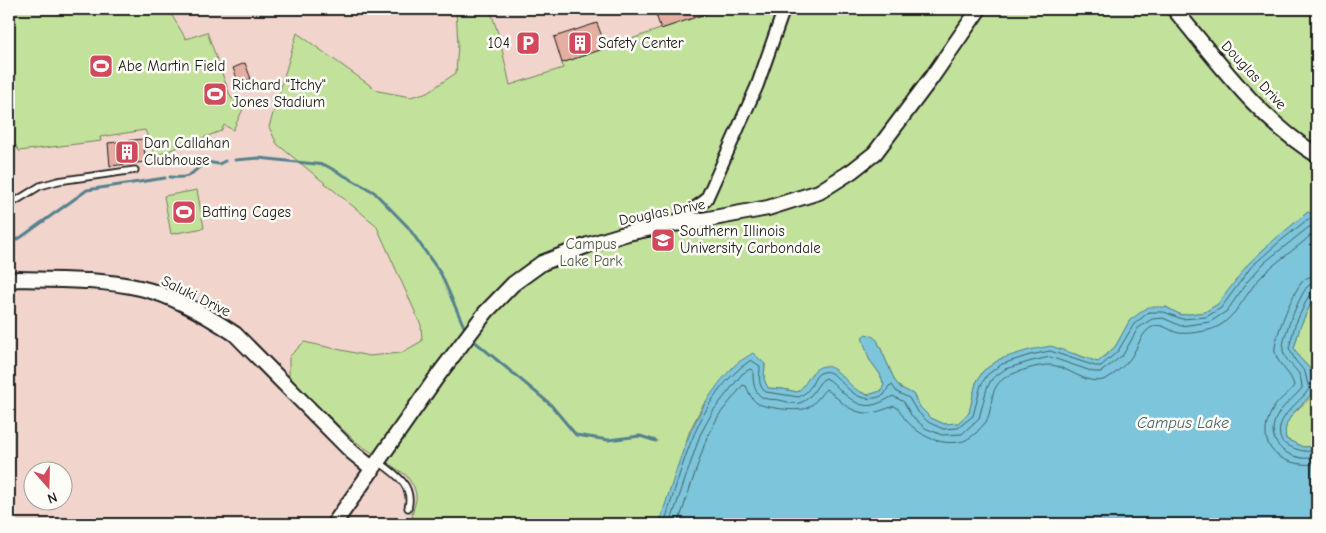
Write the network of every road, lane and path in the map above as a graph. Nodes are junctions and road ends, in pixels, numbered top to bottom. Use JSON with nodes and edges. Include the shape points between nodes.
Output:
{"nodes":[{"id":1,"x":784,"y":9,"type":"edge"},
{"id":2,"x":979,"y":9,"type":"edge"},
{"id":3,"x":1174,"y":9,"type":"edge"},
{"id":4,"x":1317,"y":155,"type":"edge"},
{"id":5,"x":135,"y":170,"type":"dead end"},
{"id":6,"x":9,"y":206,"type":"edge"},
{"id":7,"x":672,"y":224,"type":"junction"},
{"id":8,"x":9,"y":281,"type":"edge"},
{"id":9,"x":376,"y":465,"type":"junction"},
{"id":10,"x":408,"y":508,"type":"dead end"},
{"id":11,"x":334,"y":524,"type":"edge"}],
"edges":[{"from":1,"to":7,"type":"street","via":[[757,86],[706,200]]},
{"from":2,"to":7,"type":"street","name":"Douglas Drive","via":[[875,153],[852,171],[819,192],[768,208]]},
{"from":3,"to":4,"type":"street","name":"Douglas Drive","via":[[1256,105],[1298,143]]},
{"from":5,"to":6,"type":"lane","via":[[40,186]]},
{"from":7,"to":9,"type":"street","name":"Douglas Drive","via":[[565,253],[542,263],[512,284],[442,370]]},
{"from":8,"to":9,"type":"street","name":"Saluki Drive","via":[[85,281],[141,288],[176,301],[235,334],[345,445]]},
{"from":9,"to":10,"type":"lane","via":[[394,472],[407,488]]},
{"from":9,"to":11,"type":"street","name":"Douglas Drive"}]}
